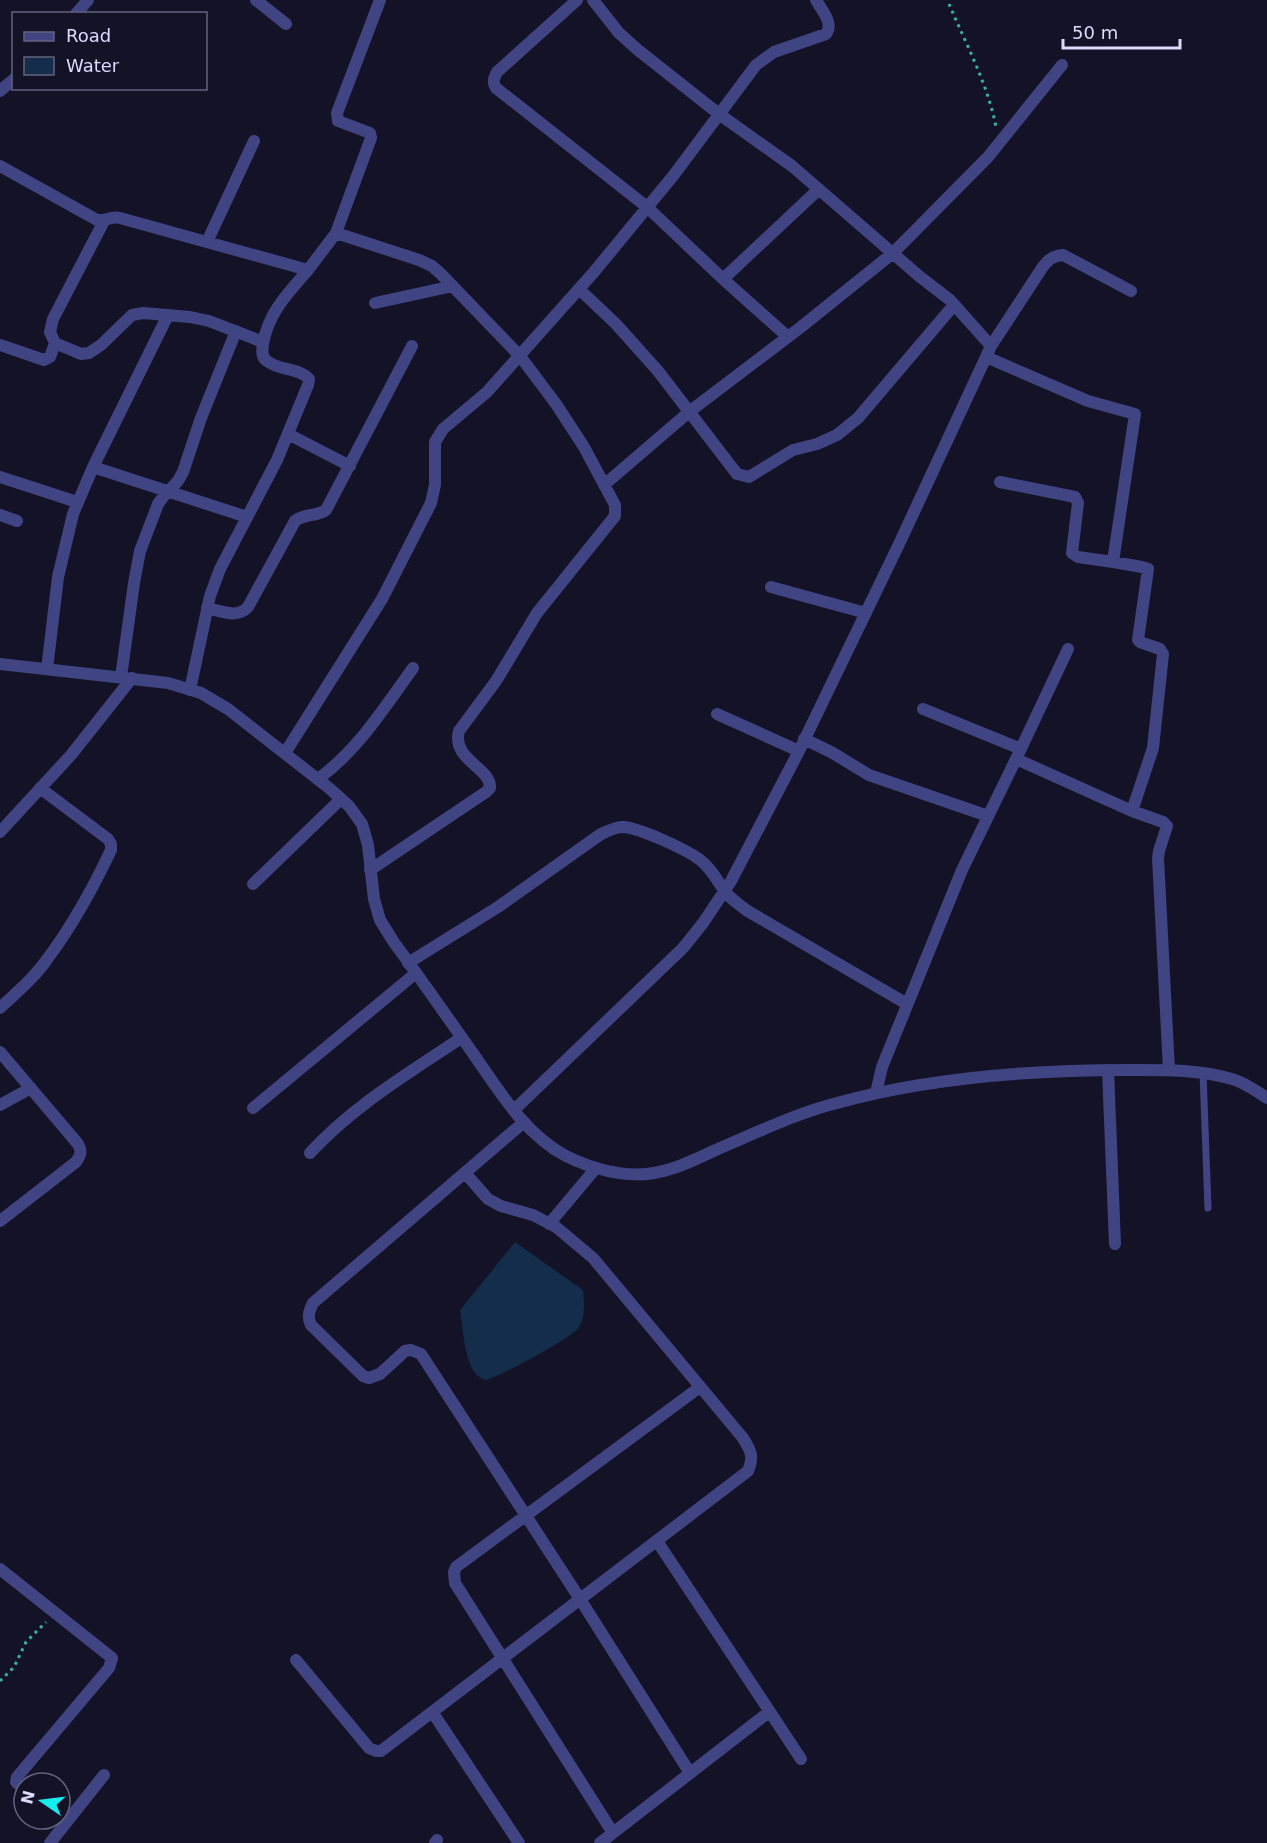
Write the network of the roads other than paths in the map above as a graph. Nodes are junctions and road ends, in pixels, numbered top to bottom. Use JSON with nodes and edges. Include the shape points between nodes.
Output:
{"nodes":[{"id":1,"x":88,"y":0,"type":"edge"},
{"id":2,"x":256,"y":0,"type":"edge"},
{"id":3,"x":380,"y":0,"type":"edge"},
{"id":4,"x":577,"y":0,"type":"edge"},
{"id":5,"x":593,"y":0,"type":"edge"},
{"id":6,"x":816,"y":0,"type":"edge"},
{"id":7,"x":78,"y":12,"type":"edge"},
{"id":8,"x":286,"y":24,"type":"dead end"},
{"id":9,"x":1062,"y":65,"type":"dead end"},
{"id":10,"x":12,"y":81,"type":"edge"},
{"id":11,"x":0,"y":91,"type":"edge"},
{"id":12,"x":719,"y":114,"type":"junction"},
{"id":13,"x":254,"y":141,"type":"dead end"},
{"id":14,"x":0,"y":166,"type":"edge"},
{"id":15,"x":819,"y":189,"type":"junction"},
{"id":16,"x":647,"y":207,"type":"junction"},
{"id":17,"x":104,"y":221,"type":"junction"},
{"id":18,"x":336,"y":233,"type":"junction"},
{"id":19,"x":207,"y":242,"type":"junction"},
{"id":20,"x":893,"y":254,"type":"junction"},
{"id":21,"x":308,"y":270,"type":"junction"},
{"id":22,"x":723,"y":279,"type":"junction"},
{"id":23,"x":453,"y":286,"type":"junction"},
{"id":24,"x":579,"y":289,"type":"junction"},
{"id":25,"x":1131,"y":291,"type":"dead end"},
{"id":26,"x":375,"y":303,"type":"dead end"},
{"id":27,"x":954,"y":305,"type":"junction"},
{"id":28,"x":168,"y":315,"type":"junction"},
{"id":29,"x":236,"y":331,"type":"junction"},
{"id":30,"x":788,"y":337,"type":"junction"},
{"id":31,"x":263,"y":342,"type":"junction"},
{"id":32,"x":55,"y":343,"type":"junction"},
{"id":33,"x":0,"y":345,"type":"edge"},
{"id":34,"x":412,"y":346,"type":"dead end"},
{"id":35,"x":989,"y":352,"type":"junction"},
{"id":36,"x":520,"y":356,"type":"junction"},
{"id":37,"x":689,"y":412,"type":"junction"},
{"id":38,"x":288,"y":434,"type":"junction"},
{"id":39,"x":350,"y":466,"type":"junction"},
{"id":40,"x":93,"y":467,"type":"junction"},
{"id":41,"x":0,"y":477,"type":"edge"},
{"id":42,"x":1000,"y":482,"type":"dead end"},
{"id":43,"x":604,"y":484,"type":"junction"},
{"id":44,"x":168,"y":491,"type":"junction"},
{"id":45,"x":78,"y":502,"type":"junction"},
{"id":46,"x":0,"y":515,"type":"edge"},
{"id":47,"x":247,"y":517,"type":"junction"},
{"id":48,"x":18,"y":521,"type":"dead end"},
{"id":49,"x":1113,"y":562,"type":"junction"},
{"id":50,"x":771,"y":587,"type":"dead end"},
{"id":51,"x":207,"y":608,"type":"junction"},
{"id":52,"x":866,"y":613,"type":"junction"},
{"id":53,"x":1068,"y":649,"type":"dead end"},
{"id":54,"x":0,"y":664,"type":"edge"},
{"id":55,"x":413,"y":668,"type":"dead end"},
{"id":56,"x":47,"y":669,"type":"junction"},
{"id":57,"x":127,"y":678,"type":"junction"},
{"id":58,"x":190,"y":690,"type":"junction"},
{"id":59,"x":923,"y":710,"type":"dead end"},
{"id":60,"x":717,"y":714,"type":"dead end"},
{"id":61,"x":804,"y":739,"type":"junction"},
{"id":62,"x":799,"y":751,"type":"junction"},
{"id":63,"x":285,"y":753,"type":"junction"},
{"id":64,"x":1018,"y":754,"type":"junction"},
{"id":65,"x":318,"y":779,"type":"junction"},
{"id":66,"x":40,"y":788,"type":"junction"},
{"id":67,"x":341,"y":799,"type":"junction"},
{"id":68,"x":1132,"y":811,"type":"junction"},
{"id":69,"x":988,"y":816,"type":"junction"},
{"id":70,"x":0,"y":832,"type":"edge"},
{"id":71,"x":370,"y":870,"type":"junction"},
{"id":72,"x":253,"y":884,"type":"dead end"},
{"id":73,"x":725,"y":891,"type":"junction"},
{"id":74,"x":412,"y":968,"type":"junction"},
{"id":75,"x":907,"y":1004,"type":"junction"},
{"id":76,"x":0,"y":1008,"type":"edge"},
{"id":77,"x":461,"y":1038,"type":"junction"},
{"id":78,"x":0,"y":1052,"type":"edge"},
{"id":79,"x":1108,"y":1070,"type":"junction"},
{"id":80,"x":1169,"y":1070,"type":"junction"},
{"id":81,"x":1203,"y":1073,"type":"junction"},
{"id":82,"x":31,"y":1088,"type":"junction"},
{"id":83,"x":876,"y":1093,"type":"junction"},
{"id":84,"x":1267,"y":1098,"type":"edge"},
{"id":85,"x":0,"y":1105,"type":"edge"},
{"id":86,"x":254,"y":1108,"type":"dead end"},
{"id":87,"x":514,"y":1110,"type":"junction"},
{"id":88,"x":524,"y":1122,"type":"junction"},
{"id":89,"x":310,"y":1153,"type":"dead end"},
{"id":90,"x":596,"y":1168,"type":"junction"},
{"id":91,"x":465,"y":1173,"type":"junction"},
{"id":92,"x":1208,"y":1208,"type":"dead end"},
{"id":93,"x":0,"y":1221,"type":"edge"},
{"id":94,"x":549,"y":1224,"type":"junction"},
{"id":95,"x":1115,"y":1244,"type":"dead end"},
{"id":96,"x":700,"y":1387,"type":"junction"},
{"id":97,"x":526,"y":1516,"type":"junction"},
{"id":98,"x":657,"y":1541,"type":"junction"},
{"id":99,"x":0,"y":1569,"type":"edge"},
{"id":100,"x":580,"y":1599,"type":"junction"},
{"id":101,"x":502,"y":1659,"type":"junction"},
{"id":102,"x":296,"y":1660,"type":"dead end"},
{"id":103,"x":769,"y":1712,"type":"junction"},
{"id":104,"x":433,"y":1713,"type":"junction"},
{"id":105,"x":801,"y":1759,"type":"dead end"},
{"id":106,"x":22,"y":1771,"type":"edge"},
{"id":107,"x":690,"y":1773,"type":"junction"},
{"id":108,"x":104,"y":1775,"type":"dead end"},
{"id":109,"x":72,"y":1810,"type":"edge"},
{"id":110,"x":613,"y":1833,"type":"junction"},
{"id":111,"x":519,"y":1843,"type":"edge"},
{"id":112,"x":600,"y":1843,"type":"edge"}],
"edges":[{"from":1,"to":7,"type":"street"},
{"from":2,"to":8,"type":"street"},
{"from":3,"to":18,"type":"street","via":[[337,113],[338,121],[365,130],[371,138]]},
{"from":4,"to":16,"type":"street","via":[[497,72],[493,83]]},
{"from":5,"to":12,"type":"street","via":[[619,33]]},
{"from":6,"to":12,"type":"street","via":[[829,31],[764,57]]},
{"from":9,"to":20,"type":"street","via":[[988,158]]},
{"from":10,"to":11,"type":"street"},
{"from":12,"to":15,"type":"street"},
{"from":12,"to":16,"type":"street"},
{"from":13,"to":19,"type":"street"},
{"from":14,"to":17,"type":"street","via":[[91,218]]},
{"from":15,"to":20,"type":"street"},
{"from":15,"to":22,"type":"street"},
{"from":16,"to":22,"type":"street"},
{"from":16,"to":24,"type":"street"},
{"from":17,"to":19,"type":"street","via":[[116,217]]},
{"from":17,"to":32,"type":"street","via":[[52,319],[50,332]]},
{"from":18,"to":21,"type":"street"},
{"from":18,"to":23,"type":"street","via":[[419,260],[432,266]]},
{"from":19,"to":21,"type":"street"},
{"from":20,"to":27,"type":"street"},
{"from":20,"to":30,"type":"street"},
{"from":21,"to":31,"type":"street","via":[[271,316]]},
{"from":22,"to":30,"type":"street"},
{"from":23,"to":26,"type":"street"},
{"from":23,"to":36,"type":"street"},
{"from":24,"to":36,"type":"street"},
{"from":24,"to":37,"type":"street","via":[[638,347]]},
{"from":25,"to":35,"type":"street","via":[[1063,255],[1055,256],[1042,268]]},
{"from":27,"to":35,"type":"street"},
{"from":27,"to":37,"type":"street","via":[[858,418],[837,435],[793,450],[749,477],[737,474]]},
{"from":28,"to":29,"type":"street","via":[[209,321]]},
{"from":28,"to":32,"type":"street","via":[[132,315],[89,353],[81,354]]},
{"from":28,"to":40,"type":"street"},
{"from":29,"to":31,"type":"street"},
{"from":29,"to":44,"type":"street","via":[[183,472]]},
{"from":30,"to":37,"type":"street"},
{"from":31,"to":38,"type":"street","via":[[262,355],[266,361],[309,379]]},
{"from":32,"to":33,"type":"street","via":[[50,357],[44,360]]},
{"from":34,"to":39,"type":"street"},
{"from":35,"to":49,"type":"street","via":[[1088,401],[1135,414]]},
{"from":35,"to":52,"type":"street"},
{"from":36,"to":43,"type":"street","via":[[579,438]]},
{"from":36,"to":63,"type":"street","via":[[438,436],[431,503],[382,599]]},
{"from":37,"to":43,"type":"street"},
{"from":38,"to":39,"type":"street"},
{"from":38,"to":47,"type":"street"},
{"from":39,"to":51,"type":"street","via":[[326,510],[295,520],[243,612],[233,614]]},
{"from":40,"to":44,"type":"street"},
{"from":40,"to":45,"type":"street"},
{"from":41,"to":45,"type":"street"},
{"from":42,"to":49,"type":"street","via":[[1075,497],[1078,503],[1072,553]]},
{"from":43,"to":71,"type":"street","via":[[616,511],[613,521],[537,613],[496,681],[459,731],[459,749],[489,781],[490,788]]},
{"from":44,"to":47,"type":"street"},
{"from":44,"to":57,"type":"street","via":[[158,504],[140,551]]},
{"from":45,"to":56,"type":"street","via":[[64,544]]},
{"from":46,"to":48,"type":"street"},
{"from":47,"to":51,"type":"street","via":[[220,569]]},
{"from":49,"to":68,"type":"street","via":[[1148,569],[1138,640],[1163,654],[1153,748]]},
{"from":50,"to":52,"type":"street"},
{"from":51,"to":58,"type":"street"},
{"from":52,"to":61,"type":"street"},
{"from":53,"to":64,"type":"street"},
{"from":54,"to":56,"type":"street"},
{"from":55,"to":65,"type":"street","via":[[355,747]]},
{"from":56,"to":57,"type":"street"},
{"from":57,"to":58,"type":"street"},
{"from":57,"to":66,"type":"street","via":[[71,755]]},
{"from":58,"to":63,"type":"street","via":[[228,709]]},
{"from":59,"to":64,"type":"street"},
{"from":60,"to":62,"type":"street"},
{"from":61,"to":62,"type":"street"},
{"from":61,"to":69,"type":"street","via":[[869,775]]},
{"from":62,"to":73,"type":"street"},
{"from":63,"to":65,"type":"street"},
{"from":64,"to":68,"type":"street"},
{"from":64,"to":69,"type":"street"},
{"from":65,"to":67,"type":"street"},
{"from":66,"to":70,"type":"street"},
{"from":66,"to":76,"type":"street","via":[[108,839],[111,850],[48,959]]},
{"from":67,"to":71,"type":"street","via":[[362,824]]},
{"from":67,"to":72,"type":"street"},
{"from":68,"to":80,"type":"street","via":[[1167,826],[1158,858]]},
{"from":69,"to":75,"type":"street"},
{"from":71,"to":74,"type":"street","via":[[380,920]]},
{"from":73,"to":74,"type":"street","via":[[699,859],[633,829],[615,828],[601,834]]},
{"from":73,"to":75,"type":"street","via":[[746,910]]},
{"from":73,"to":87,"type":"street","via":[[683,948]]},
{"from":74,"to":77,"type":"street"},
{"from":74,"to":86,"type":"street"},
{"from":75,"to":83,"type":"street"},
{"from":77,"to":87,"type":"street"},
{"from":77,"to":89,"type":"street","via":[[351,1114]]},
{"from":78,"to":82,"type":"street"},
{"from":79,"to":80,"type":"street"},
{"from":79,"to":83,"type":"street","via":[[985,1077]]},
{"from":79,"to":95,"type":"street"},
{"from":80,"to":81,"type":"street"},
{"from":81,"to":84,"type":"street","via":[[1234,1079]]},
{"from":81,"to":92,"type":"lane"},
{"from":82,"to":85,"type":"street"},
{"from":82,"to":93,"type":"street","via":[[78,1144],[80,1156]]},
{"from":83,"to":90,"type":"street","via":[[771,1126],[678,1167],[652,1173]]},
{"from":87,"to":88,"type":"street"},
{"from":88,"to":90,"type":"street","via":[[565,1155]]},
{"from":88,"to":91,"type":"street"},
{"from":90,"to":94,"type":"street"},
{"from":91,"to":94,"type":"street","via":[[494,1203]]},
{"from":91,"to":97,"type":"street","via":[[313,1303],[308,1320],[369,1378],[380,1374],[405,1351],[416,1350],[421,1354]]},
{"from":94,"to":96,"type":"street","via":[[593,1258]]},
{"from":96,"to":97,"type":"street"},
{"from":96,"to":98,"type":"street","via":[[743,1438],[753,1460],[748,1471]]},
{"from":97,"to":100,"type":"street"},
{"from":97,"to":101,"type":"street","via":[[454,1572],[455,1583]]},
{"from":98,"to":100,"type":"street"},
{"from":98,"to":103,"type":"street"},
{"from":99,"to":106,"type":"street","via":[[111,1658],[109,1668]]},
{"from":100,"to":101,"type":"street"},
{"from":100,"to":107,"type":"street"},
{"from":101,"to":104,"type":"street"},
{"from":101,"to":110,"type":"street"},
{"from":102,"to":104,"type":"street","via":[[369,1748],[376,1751],[386,1748]]},
{"from":103,"to":105,"type":"street"},
{"from":103,"to":107,"type":"street"},
{"from":104,"to":111,"type":"street"},
{"from":107,"to":110,"type":"street"},
{"from":108,"to":109,"type":"street"},
{"from":110,"to":112,"type":"street"}]}
